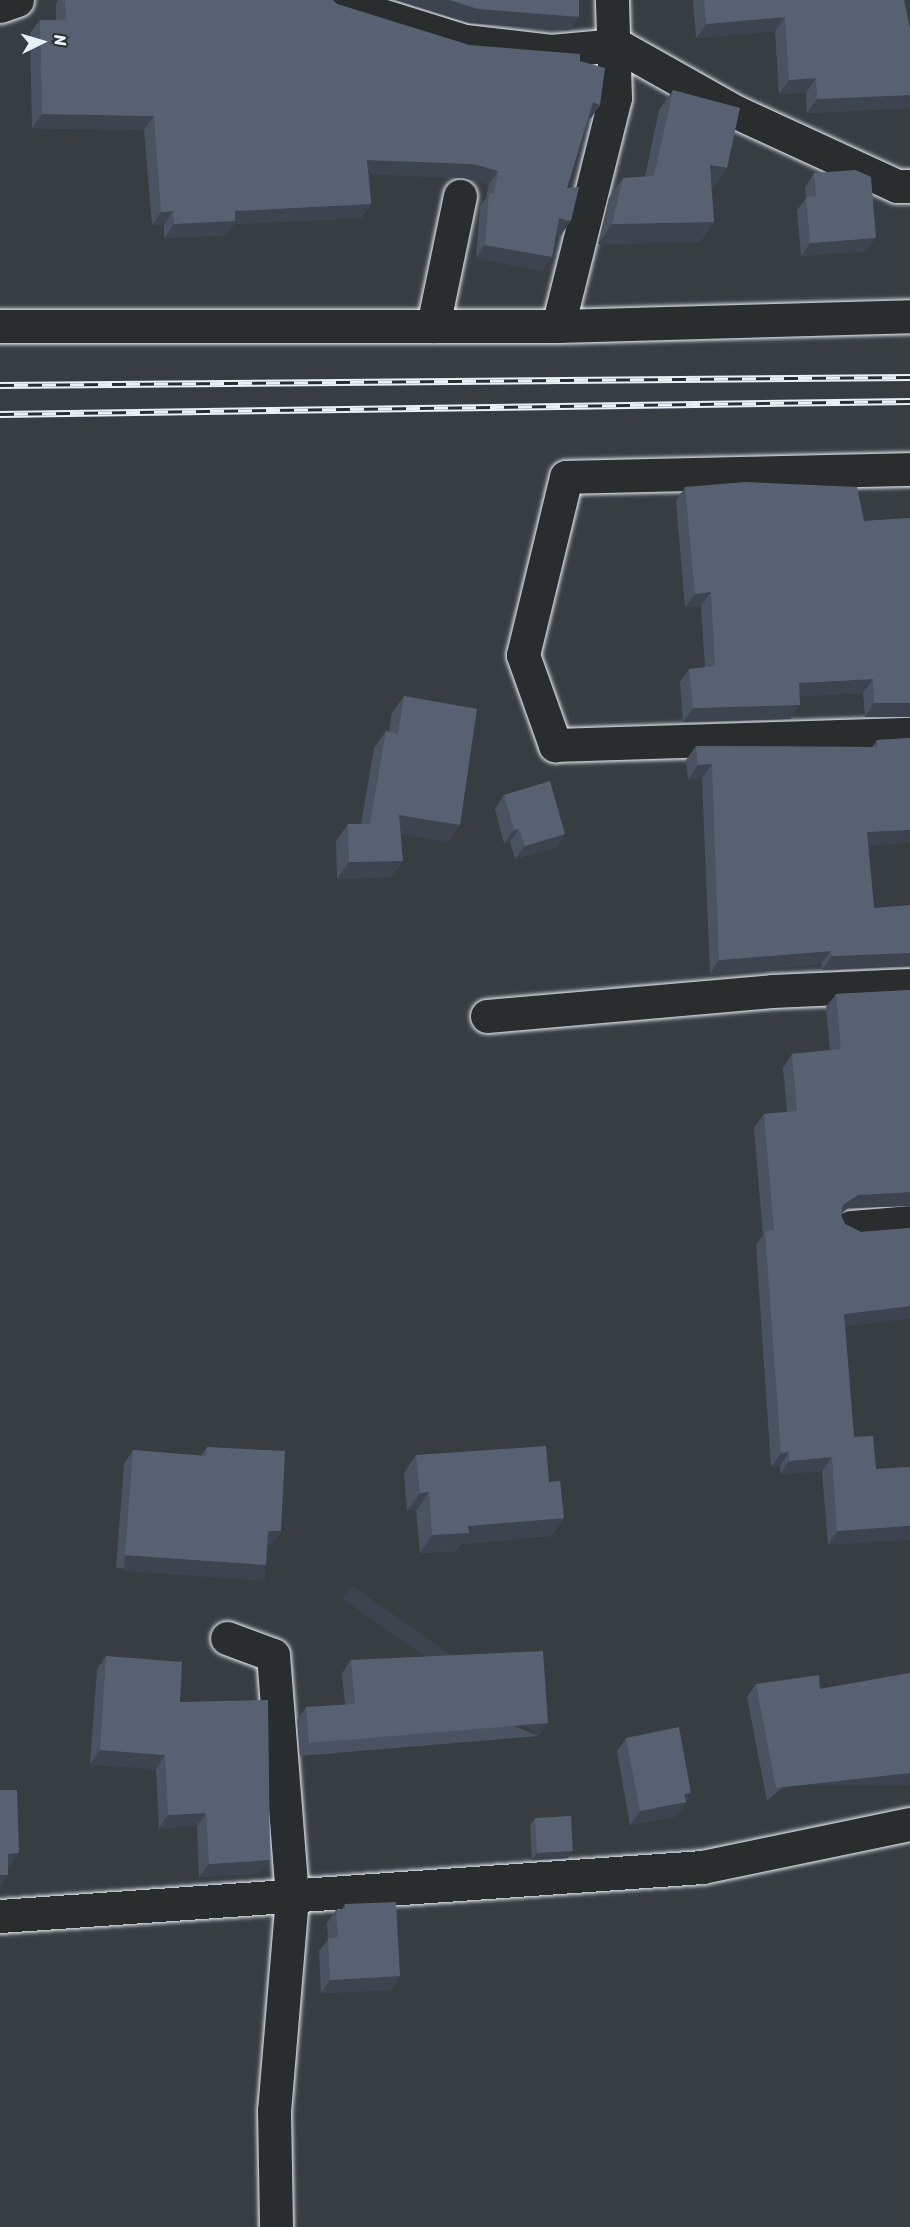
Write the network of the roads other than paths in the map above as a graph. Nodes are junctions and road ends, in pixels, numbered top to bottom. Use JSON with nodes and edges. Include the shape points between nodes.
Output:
{"nodes":[{"id":1,"x":17,"y":0,"type":"edge"},
{"id":2,"x":333,"y":0,"type":"edge"},
{"id":3,"x":612,"y":0,"type":"edge"},
{"id":4,"x":0,"y":6,"type":"edge"},
{"id":5,"x":617,"y":45,"type":"junction"},
{"id":6,"x":910,"y":186,"type":"edge"},
{"id":7,"x":460,"y":196,"type":"dead end"},
{"id":8,"x":910,"y":316,"type":"edge"},
{"id":9,"x":0,"y":326,"type":"edge"},
{"id":10,"x":433,"y":326,"type":"junction"},
{"id":11,"x":558,"y":326,"type":"junction"},
{"id":12,"x":910,"y":469,"type":"edge"},
{"id":13,"x":910,"y":734,"type":"edge"},
{"id":14,"x":910,"y":986,"type":"edge"},
{"id":15,"x":487,"y":1016,"type":"dead end"},
{"id":16,"x":910,"y":1222,"type":"edge"},
{"id":17,"x":850,"y":1227,"type":"edge"},
{"id":18,"x":227,"y":1638,"type":"dead end"},
{"id":19,"x":910,"y":1824,"type":"edge"},
{"id":20,"x":291,"y":1898,"type":"junction"},
{"id":21,"x":0,"y":1916,"type":"edge"},
{"id":22,"x":276,"y":2227,"type":"edge"}],
"edges":[{"from":1,"to":4,"type":"street"},
{"from":2,"to":5,"type":"street","via":[[465,41],[551,51]]},
{"from":3,"to":5,"type":"street"},
{"from":5,"to":6,"type":"street","via":[[736,112],[897,186]]},
{"from":5,"to":11,"type":"street","via":[[615,98]]},
{"from":7,"to":10,"type":"street"},
{"from":8,"to":11,"type":"street"},
{"from":9,"to":10,"type":"street"},
{"from":10,"to":11,"type":"street"},
{"from":12,"to":13,"type":"street","via":[[566,477],[523,655],[555,744]]},
{"from":14,"to":15,"type":"street","via":[[772,991]]},
{"from":16,"to":17,"type":"street"},
{"from":18,"to":20,"type":"street","via":[[273,1655]]},
{"from":19,"to":20,"type":"street","via":[[702,1867]]},
{"from":20,"to":21,"type":"street"},
{"from":20,"to":22,"type":"street","via":[[274,2110]]}]}
